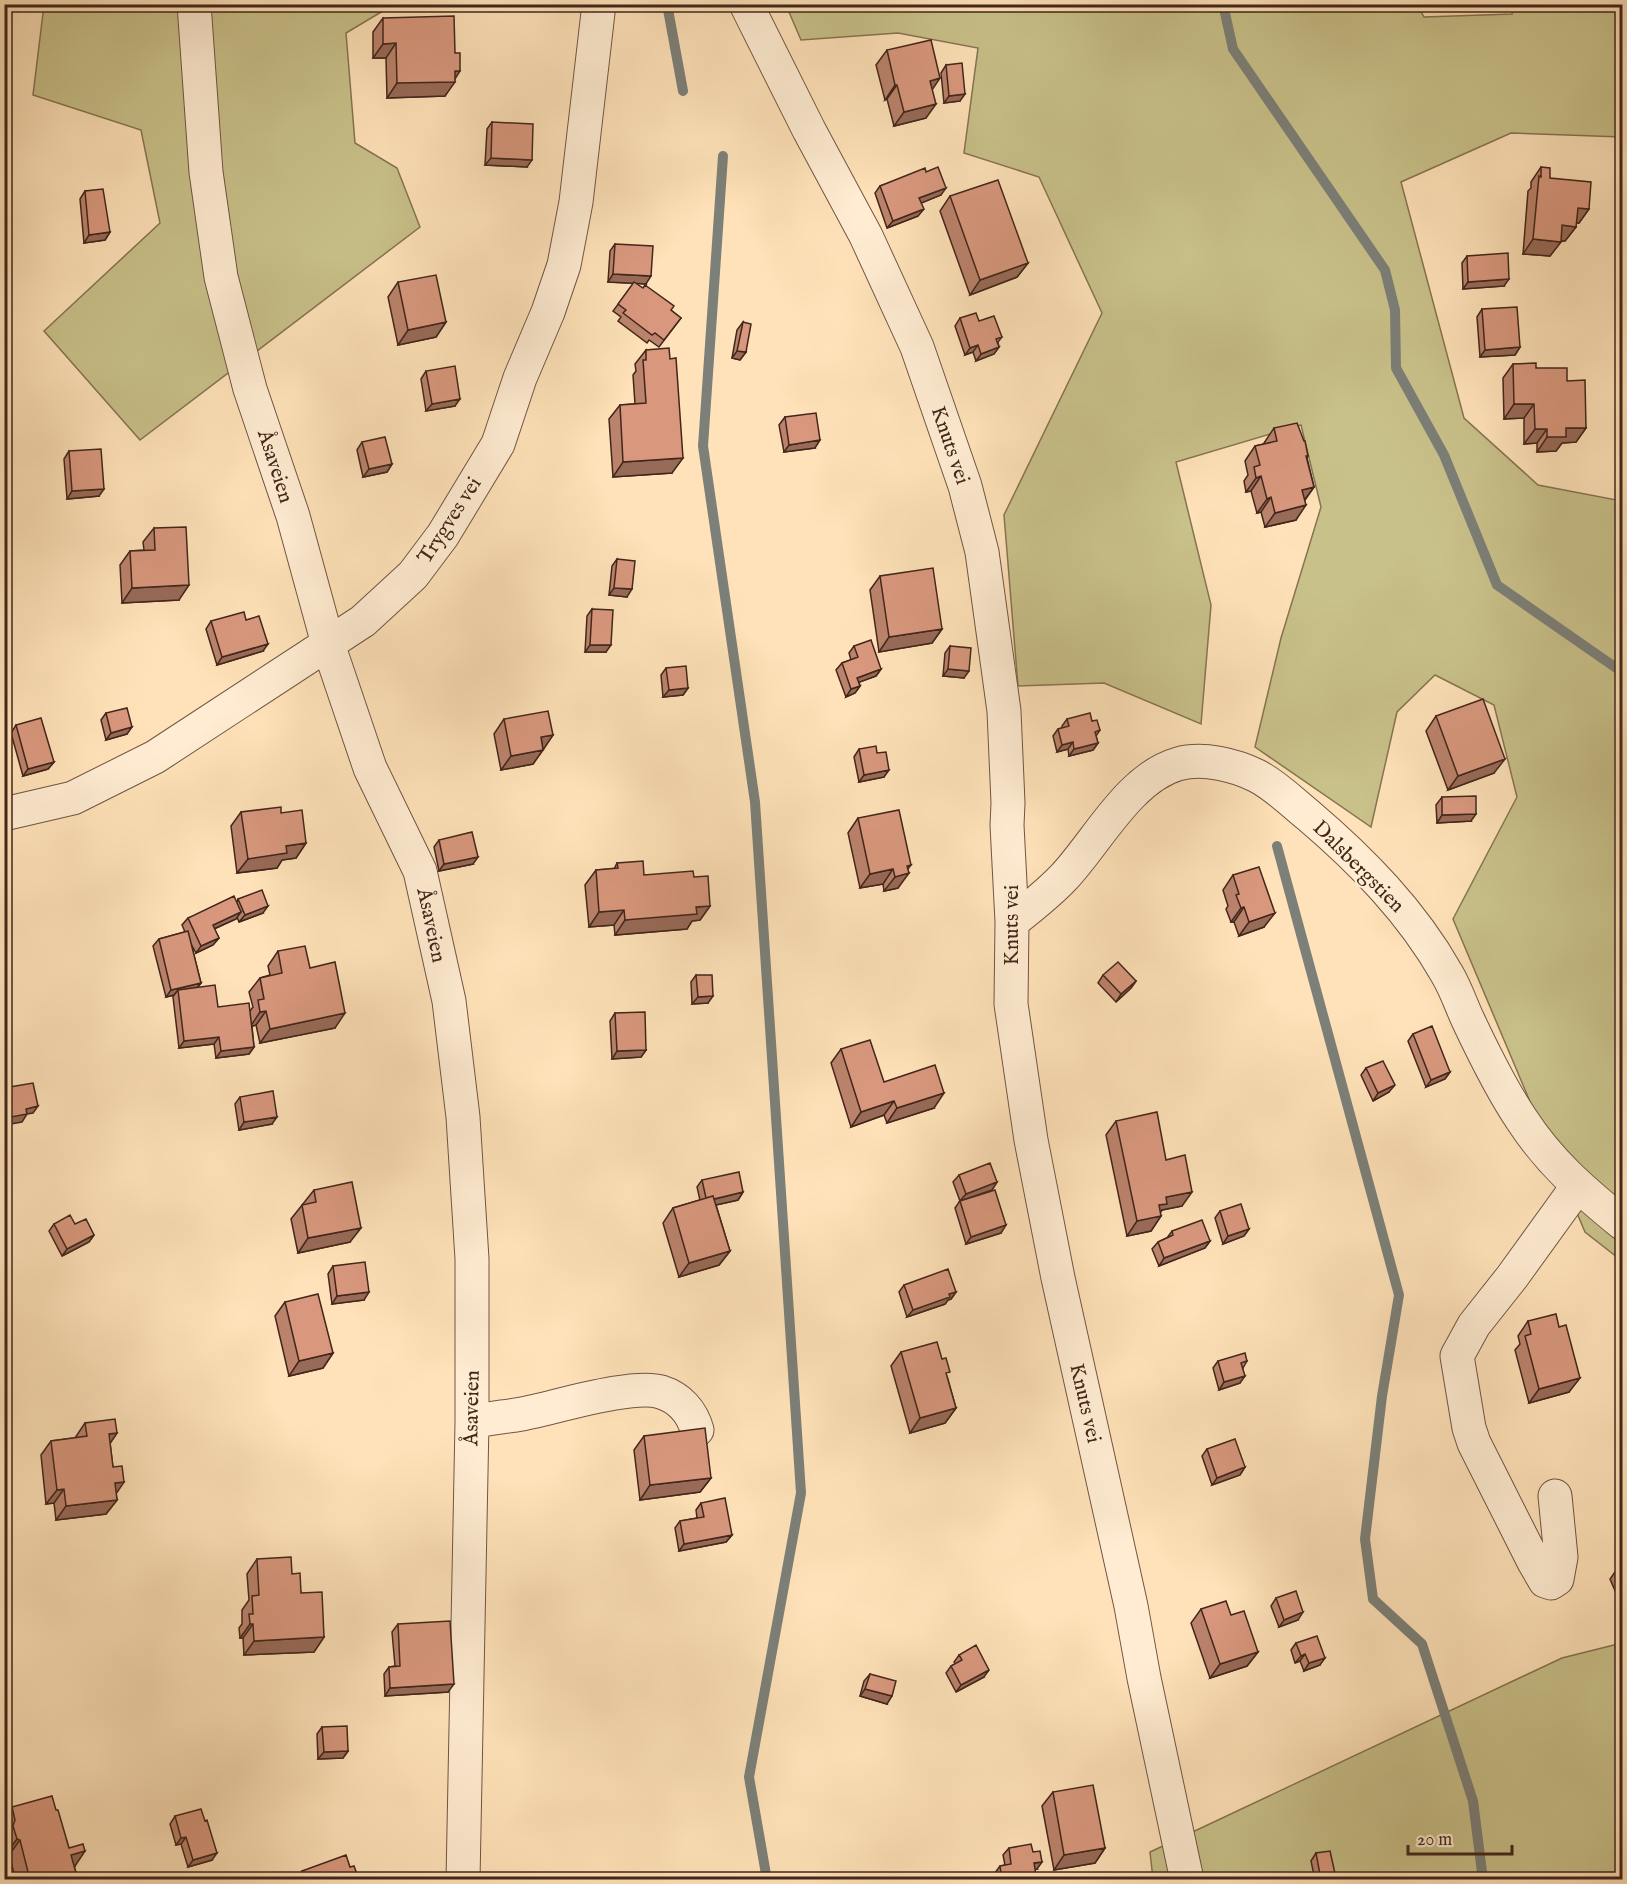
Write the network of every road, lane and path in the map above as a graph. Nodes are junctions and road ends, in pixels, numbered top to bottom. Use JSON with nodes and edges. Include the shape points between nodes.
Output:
{"nodes":[{"id":1,"x":194,"y":4,"type":"edge"},
{"id":2,"x":599,"y":4,"type":"edge"},
{"id":3,"x":746,"y":4,"type":"edge"},
{"id":4,"x":328,"y":644,"type":"junction"},
{"id":5,"x":4,"y":814,"type":"edge"},
{"id":6,"x":1012,"y":922,"type":"junction"},
{"id":7,"x":1577,"y":1187,"type":"junction"},
{"id":8,"x":1623,"y":1223,"type":"edge"},
{"id":9,"x":472,"y":1422,"type":"junction"},
{"id":10,"x":697,"y":1431,"type":"edge"},
{"id":11,"x":1555,"y":1496,"type":"dead end"},
{"id":12,"x":463,"y":1880,"type":"edge"},
{"id":13,"x":1187,"y":1880,"type":"edge"}],
"edges":[{"from":1,"to":4,"type":"street","name":"Åsaveien","via":[[206,172],[221,277],[250,389],[292,516]]},
{"from":2,"to":4,"type":"street","name":"Trygves vei","via":[[576,202],[564,265],[498,444],[443,535],[413,574],[363,621]]},
{"from":3,"to":6,"type":"street","name":"Knuts vei","via":[[866,236],[917,347],[965,486],[982,552],[1004,711]]},
{"from":4,"to":5,"type":"street","name":"Trygves vei","via":[[155,757],[73,798]]},
{"from":4,"to":9,"type":"street","name":"Åsaveien","via":[[370,768],[420,871],[449,1001],[463,1117],[472,1259]]},
{"from":6,"to":7,"type":"street","name":"Dalsbergstien","via":[[1065,876],[1136,790],[1168,768],[1179,763],[1210,762],[1260,777],[1337,840],[1401,905],[1448,975],[1521,1119]]},
{"from":6,"to":13,"type":"street","name":"Knuts vei","via":[[1011,1004],[1031,1140]]},
{"from":7,"to":8,"type":"street","name":"Dalsbergstien"},
{"from":7,"to":11,"type":"street","via":[[1474,1325],[1456,1356],[1474,1443],[1534,1562],[1545,1581],[1551,1583],[1557,1579],[1561,1557]]},
{"from":9,"to":10,"type":"street","via":[[650,1390],[663,1392],[686,1407]]},
{"from":9,"to":12,"type":"street","name":"Åsaveien"}]}
